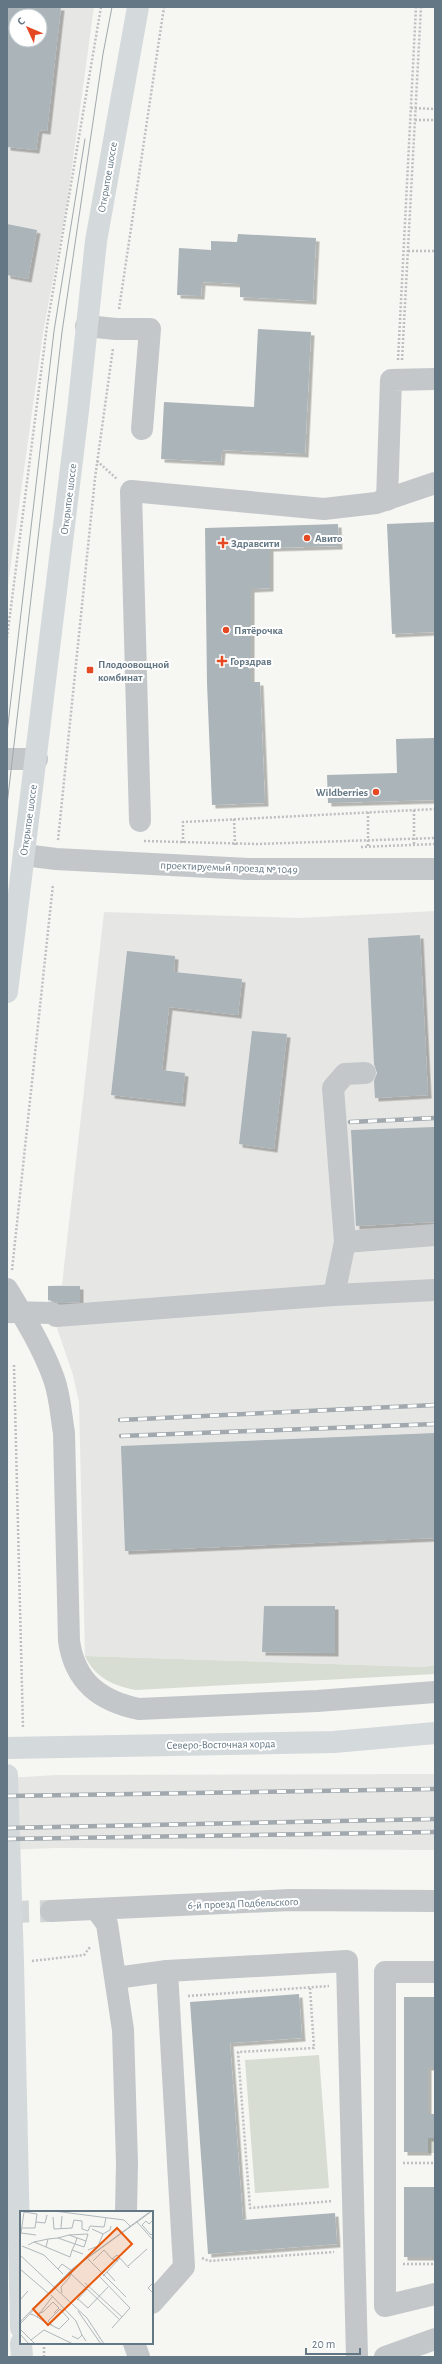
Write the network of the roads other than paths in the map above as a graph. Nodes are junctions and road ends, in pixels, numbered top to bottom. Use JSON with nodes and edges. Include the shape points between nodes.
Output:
{"nodes":[{"id":1,"x":138,"y":7,"type":"edge"},
{"id":2,"x":86,"y":326,"type":"junction"},
{"id":3,"x":435,"y":379,"type":"edge"},
{"id":4,"x":142,"y":429,"type":"dead end"},
{"id":5,"x":435,"y":483,"type":"edge"},
{"id":6,"x":387,"y":500,"type":"junction"},
{"id":7,"x":7,"y":759,"type":"edge"},
{"id":8,"x":37,"y":759,"type":"junction"},
{"id":9,"x":139,"y":830,"type":"road end"},
{"id":10,"x":24,"y":855,"type":"junction"},
{"id":11,"x":435,"y":869,"type":"edge"},
{"id":12,"x":7,"y":992,"type":"edge"},
{"id":13,"x":365,"y":1073,"type":"dead end"},
{"id":14,"x":435,"y":1235,"type":"edge"},
{"id":15,"x":344,"y":1242,"type":"junction"},
{"id":16,"x":9,"y":1281,"type":"edge"},
{"id":17,"x":435,"y":1290,"type":"edge"},
{"id":18,"x":334,"y":1295,"type":"junction"},
{"id":19,"x":14,"y":1312,"type":"edge"},
{"id":20,"x":435,"y":1692,"type":"edge"},
{"id":21,"x":435,"y":1733,"type":"edge"},
{"id":22,"x":435,"y":1743,"type":"edge"},
{"id":23,"x":7,"y":1748,"type":"edge"},
{"id":24,"x":7,"y":1752,"type":"edge"},
{"id":25,"x":7,"y":1775,"type":"edge"},
{"id":26,"x":435,"y":1901,"type":"edge"},
{"id":27,"x":96,"y":1909,"type":"junction"},
{"id":28,"x":51,"y":1911,"type":"tunnel mouth"},
{"id":29,"x":167,"y":1971,"type":"junction"},
{"id":30,"x":435,"y":1972,"type":"edge"},
{"id":31,"x":116,"y":1978,"type":"junction"},
{"id":32,"x":21,"y":2211,"type":"edge"},
{"id":33,"x":126,"y":2211,"type":"edge"},
{"id":34,"x":435,"y":2294,"type":"edge"},
{"id":35,"x":153,"y":2302,"type":"edge"},
{"id":36,"x":435,"y":2339,"type":"edge"},
{"id":37,"x":21,"y":2344,"type":"edge"},
{"id":38,"x":134,"y":2344,"type":"edge"},
{"id":39,"x":22,"y":2357,"type":"edge"},
{"id":40,"x":139,"y":2357,"type":"edge"},
{"id":41,"x":357,"y":2357,"type":"edge"},
{"id":42,"x":385,"y":2357,"type":"edge"}],
"edges":[{"from":1,"to":2,"type":"main road","name":"Открытое шоссе","via":[[96,241]]},
{"from":2,"to":4,"type":"street","via":[[150,329]]},
{"from":2,"to":8,"type":"main road","name":"Открытое шоссе"},
{"from":3,"to":6,"type":"street","via":[[391,380]]},
{"from":5,"to":6,"type":"street"},
{"from":6,"to":9,"type":"street","via":[[324,509],[131,491]]},
{"from":7,"to":8,"type":"street"},
{"from":8,"to":10,"type":"main road","name":"Открытое шоссе"},
{"from":10,"to":11,"type":"street","name":"проектируемый проезд № 1049","via":[[248,869]]},
{"from":10,"to":12,"type":"main road","name":"Открытое шоссе"},
{"from":13,"to":15,"type":"street","via":[[345,1074],[333,1088]]},
{"from":14,"to":15,"type":"street"},
{"from":15,"to":18,"type":"street"},
{"from":16,"to":19,"type":"street"},
{"from":17,"to":18,"type":"street"},
{"from":18,"to":19,"type":"street","via":[[56,1316],[52,1313]]},
{"from":19,"to":20,"type":"street","via":[[54,1379],[59,1403],[64,1433],[69,1641],[71,1656],[89,1686],[119,1705],[139,1709],[317,1701]]},
{"from":21,"to":23,"type":"main road","name":"Северо-Восточная хорда","via":[[334,1742]]},
{"from":22,"to":24,"type":"street","name":"Северо-Восточная хорда"},
{"from":25,"to":32,"type":"main road","via":[[22,1961]]},
{"from":26,"to":27,"type":"street","name":"6-й проезд Подбельского","via":[[290,1900]]},
{"from":27,"to":28,"type":"street","name":"6-й проезд Подбельского"},
{"from":27,"to":31,"type":"street","via":[[107,1924]]},
{"from":29,"to":31,"type":"street"},
{"from":29,"to":35,"type":"street","via":[[184,2267]]},
{"from":29,"to":41,"type":"street","via":[[346,1961]]},
{"from":30,"to":34,"type":"street","via":[[385,1972],[385,2306]]},
{"from":31,"to":33,"type":"street","via":[[123,2030]]},
{"from":36,"to":42,"type":"street"},
{"from":37,"to":39,"type":"main road"},
{"from":38,"to":40,"type":"street"}]}
